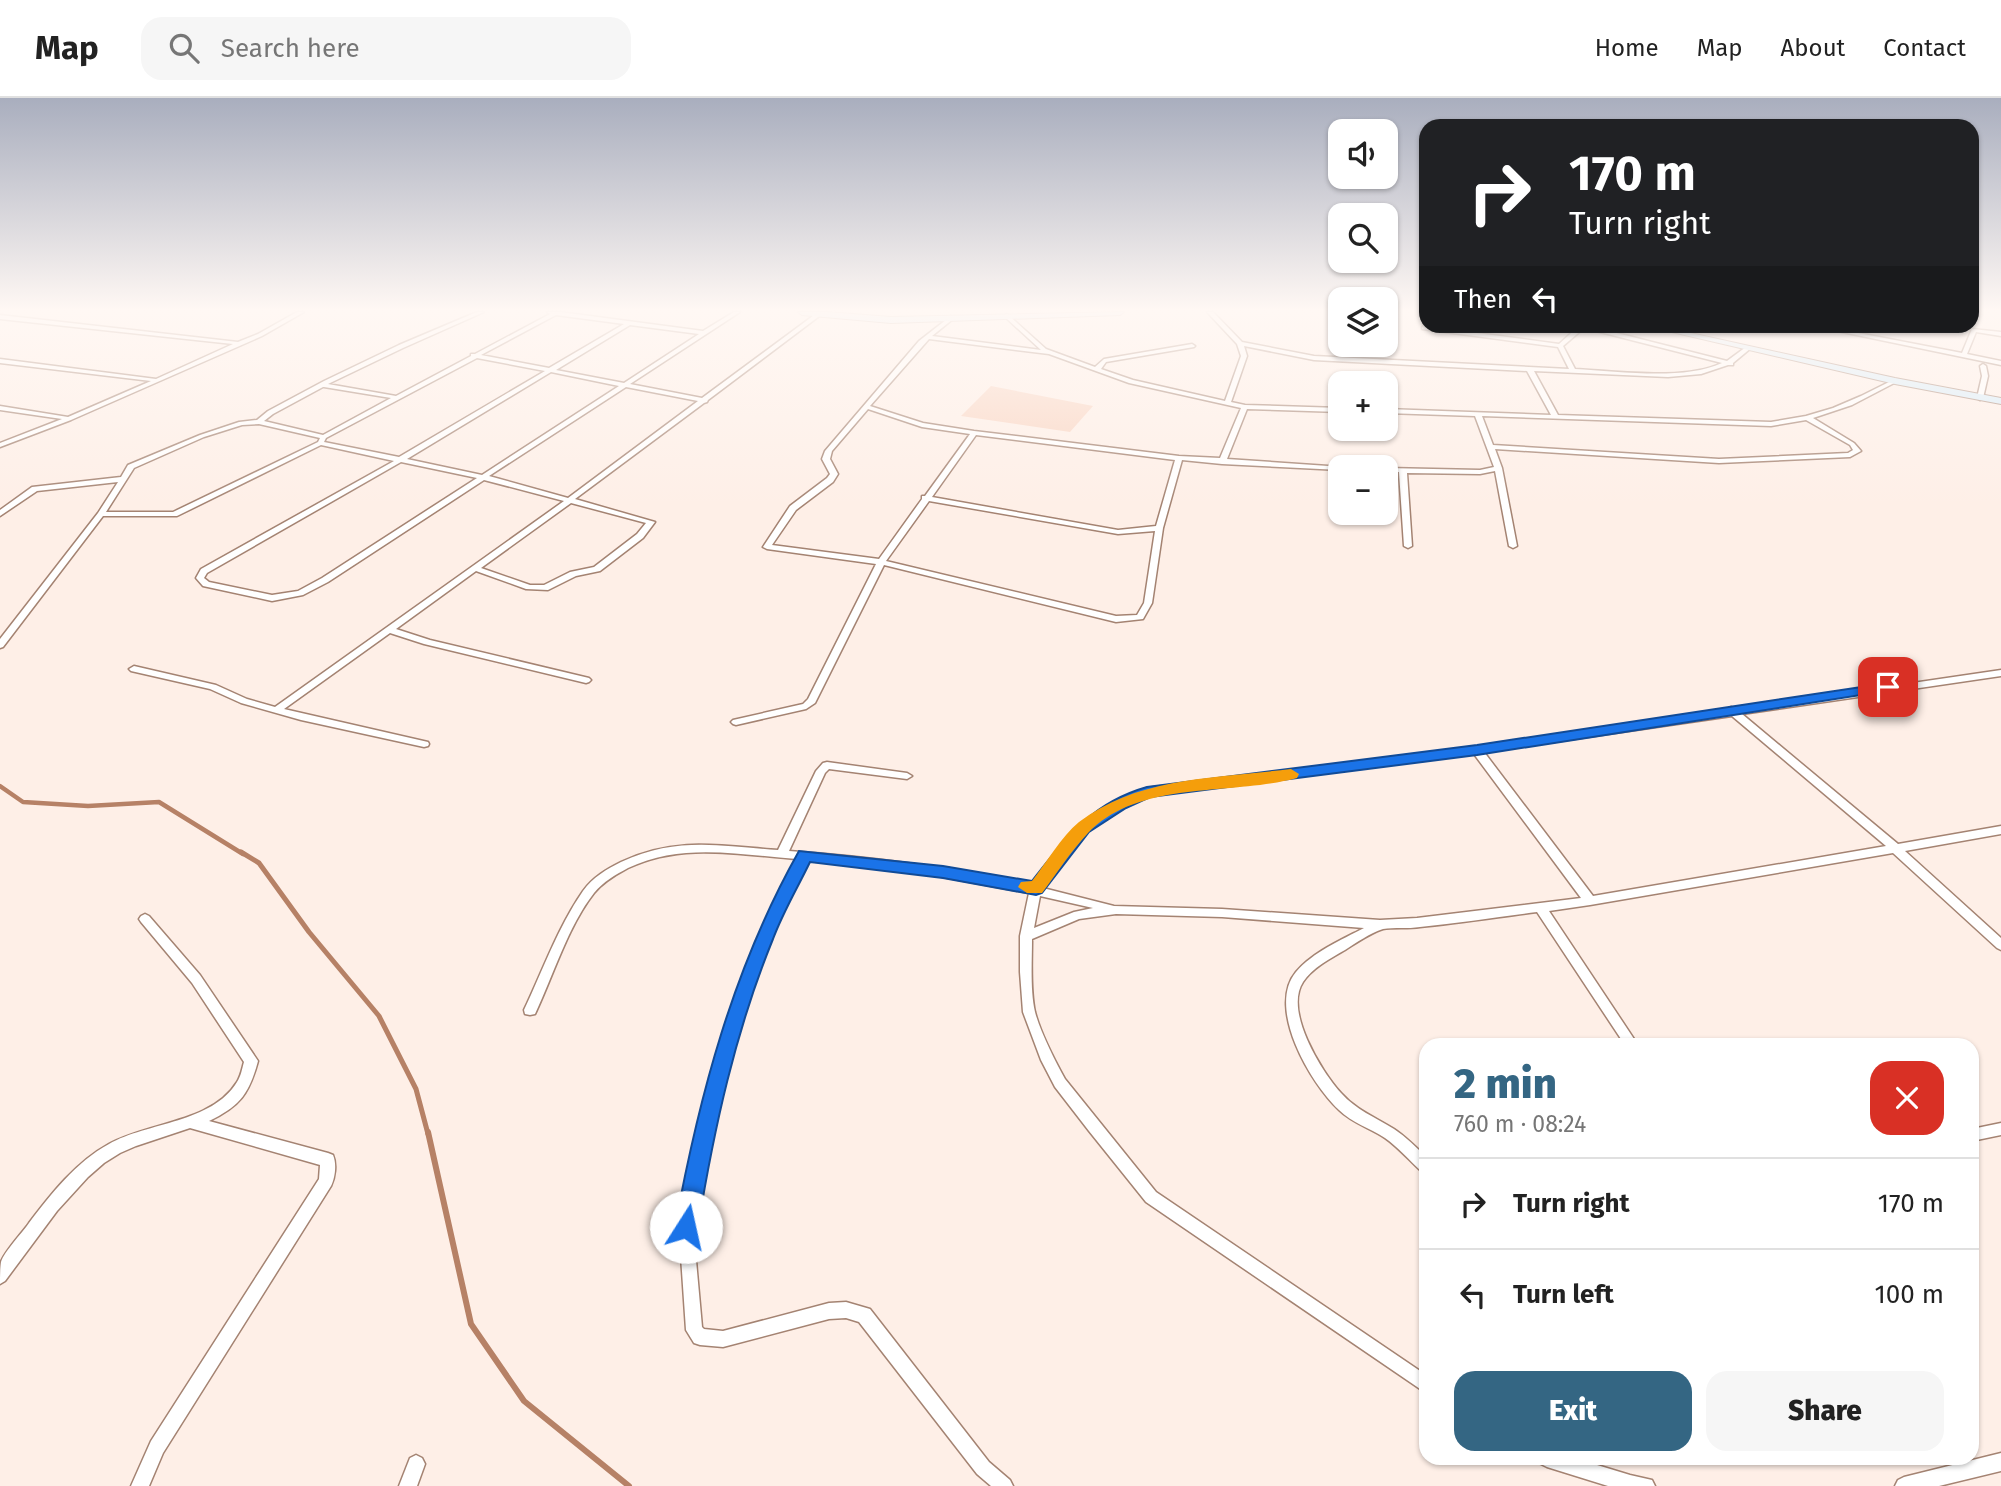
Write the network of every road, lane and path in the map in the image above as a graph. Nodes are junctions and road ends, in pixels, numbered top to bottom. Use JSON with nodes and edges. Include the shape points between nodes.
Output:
{"nodes":[{"id":1,"x":134,"y":377,"type":"edge"},
{"id":2,"x":158,"y":377,"type":"edge"},
{"id":3,"x":342,"y":377,"type":"edge"},
{"id":4,"x":432,"y":377,"type":"edge"},
{"id":5,"x":538,"y":377,"type":"edge"},
{"id":6,"x":572,"y":377,"type":"edge"},
{"id":7,"x":636,"y":377,"type":"edge"},
{"id":8,"x":736,"y":377,"type":"edge"},
{"id":9,"x":893,"y":377,"type":"edge"},
{"id":10,"x":1118,"y":377,"type":"edge"},
{"id":11,"x":1236,"y":377,"type":"edge"},
{"id":12,"x":1534,"y":377,"type":"edge"},
{"id":13,"x":1876,"y":377,"type":"edge"},
{"id":14,"x":1982,"y":377,"type":"edge"},
{"id":15,"x":153,"y":379,"type":"junction"},
{"id":16,"x":1895,"y":381,"type":"junction"},
{"id":17,"x":324,"y":385,"type":"junction"},
{"id":18,"x":622,"y":386,"type":"junction"},
{"id":19,"x":394,"y":397,"type":"junction"},
{"id":20,"x":1980,"y":398,"type":"junction"},
{"id":21,"x":705,"y":401,"type":"junction"},
{"id":22,"x":2001,"y":401,"type":"edge"},
{"id":23,"x":1227,"y":403,"type":"junction"},
{"id":24,"x":867,"y":407,"type":"junction"},
{"id":25,"x":1245,"y":407,"type":"junction"},
{"id":26,"x":0,"y":408,"type":"edge"},
{"id":27,"x":1328,"y":410,"type":"edge"},
{"id":28,"x":1398,"y":411,"type":"edge"},
{"id":29,"x":879,"y":412,"type":"junction"},
{"id":30,"x":1478,"y":414,"type":"junction"},
{"id":31,"x":859,"y":416,"type":"junction"},
{"id":32,"x":1556,"y":418,"type":"junction"},
{"id":33,"x":1808,"y":418,"type":"junction"},
{"id":34,"x":69,"y":419,"type":"junction"},
{"id":35,"x":259,"y":422,"type":"junction"},
{"id":36,"x":974,"y":433,"type":"junction"},
{"id":37,"x":322,"y":440,"type":"junction"},
{"id":38,"x":0,"y":445,"type":"edge"},
{"id":39,"x":1491,"y":447,"type":"junction"},
{"id":40,"x":1179,"y":458,"type":"junction"},
{"id":41,"x":400,"y":460,"type":"junction"},
{"id":42,"x":1222,"y":462,"type":"junction"},
{"id":43,"x":1328,"y":467,"type":"edge"},
{"id":44,"x":1499,"y":468,"type":"junction"},
{"id":45,"x":1398,"y":471,"type":"edge"},
{"id":46,"x":1403,"y":471,"type":"junction"},
{"id":47,"x":483,"y":477,"type":"junction"},
{"id":48,"x":122,"y":479,"type":"junction"},
{"id":49,"x":925,"y":498,"type":"junction"},
{"id":50,"x":571,"y":499,"type":"junction"},
{"id":51,"x":0,"y":514,"type":"edge"},
{"id":52,"x":101,"y":514,"type":"junction"},
{"id":53,"x":1159,"y":528,"type":"junction"},
{"id":54,"x":1408,"y":546,"type":"dead end"},
{"id":55,"x":1513,"y":546,"type":"dead end"},
{"id":56,"x":881,"y":562,"type":"junction"},
{"id":57,"x":474,"y":568,"type":"junction"},
{"id":58,"x":388,"y":629,"type":"junction"},
{"id":59,"x":2,"y":641,"type":"edge"},
{"id":60,"x":134,"y":669,"type":"dead end"},
{"id":61,"x":2001,"y":673,"type":"edge"},
{"id":62,"x":586,"y":680,"type":"dead end"},
{"id":63,"x":277,"y":710,"type":"junction"},
{"id":64,"x":1731,"y":710,"type":"junction"},
{"id":65,"x":736,"y":722,"type":"dead end"},
{"id":66,"x":424,"y":744,"type":"dead end"},
{"id":67,"x":1477,"y":750,"type":"junction"},
{"id":68,"x":907,"y":776,"type":"dead end"},
{"id":69,"x":2001,"y":831,"type":"edge"},
{"id":70,"x":1894,"y":847,"type":"junction"},
{"id":71,"x":782,"y":854,"type":"junction"},
{"id":72,"x":805,"y":855,"type":"junction"},
{"id":73,"x":1036,"y":888,"type":"junction"},
{"id":74,"x":1591,"y":901,"type":"junction"},
{"id":75,"x":1540,"y":907,"type":"junction"},
{"id":76,"x":1116,"y":910,"type":"junction"},
{"id":77,"x":145,"y":919,"type":"dead end"},
{"id":78,"x":1380,"y":925,"type":"junction"},
{"id":79,"x":1026,"y":936,"type":"junction"},
{"id":80,"x":2001,"y":944,"type":"edge"},
{"id":81,"x":530,"y":1010,"type":"dead end"},
{"id":82,"x":1627,"y":1038,"type":"edge"},
{"id":83,"x":189,"y":1122,"type":"junction"},
{"id":84,"x":2001,"y":1129,"type":"edge"},
{"id":85,"x":1979,"y":1134,"type":"edge"},
{"id":86,"x":1419,"y":1160,"type":"edge"},
{"id":87,"x":0,"y":1276,"type":"edge"},
{"id":88,"x":1419,"y":1380,"type":"edge"},
{"id":89,"x":2001,"y":1462,"type":"edge"},
{"id":90,"x":416,"y":1465,"type":"dead end"},
{"id":91,"x":1569,"y":1465,"type":"edge"},
{"id":92,"x":1932,"y":1483,"type":"edge"},
{"id":93,"x":140,"y":1486,"type":"edge"},
{"id":94,"x":408,"y":1486,"type":"edge"},
{"id":95,"x":1004,"y":1486,"type":"edge"},
{"id":96,"x":1646,"y":1486,"type":"edge"},
{"id":97,"x":1904,"y":1486,"type":"edge"}],
"edges":[{"from":1,"to":15,"type":"street"},
{"from":2,"to":15,"type":"street"},
{"from":3,"to":17,"type":"street"},
{"from":4,"to":19,"type":"street"},
{"from":5,"to":41,"type":"street"},
{"from":6,"to":18,"type":"street"},
{"from":7,"to":18,"type":"street"},
{"from":8,"to":21,"type":"street"},
{"from":9,"to":24,"type":"street"},
{"from":10,"to":23,"type":"street"},
{"from":11,"to":23,"type":"street"},
{"from":12,"to":32,"type":"street"},
{"from":13,"to":16,"type":"street"},
{"from":14,"to":20,"type":"street"},
{"from":15,"to":34,"type":"street"},
{"from":16,"to":20,"type":"street"},
{"from":16,"to":33,"type":"street","via":[[1851,406]]},
{"from":17,"to":19,"type":"street"},
{"from":17,"to":35,"type":"street"},
{"from":18,"to":21,"type":"street"},
{"from":18,"to":47,"type":"street"},
{"from":19,"to":37,"type":"street"},
{"from":20,"to":22,"type":"street"},
{"from":21,"to":50,"type":"street"},
{"from":23,"to":25,"type":"street"},
{"from":24,"to":29,"type":"street"},
{"from":24,"to":31,"type":"street"},
{"from":25,"to":27,"type":"street"},
{"from":25,"to":42,"type":"street"},
{"from":26,"to":34,"type":"street"},
{"from":28,"to":30,"type":"street"},
{"from":29,"to":31,"type":"street"},
{"from":29,"to":36,"type":"street"},
{"from":30,"to":32,"type":"street"},
{"from":30,"to":39,"type":"street"},
{"from":31,"to":56,"type":"street","via":[[829,451],[826,459],[834,474],[830,480],[793,508],[766,545]]},
{"from":32,"to":33,"type":"street","via":[[1742,425]]},
{"from":33,"to":39,"type":"street","via":[[1857,451],[1719,461]]},
{"from":34,"to":38,"type":"street"},
{"from":35,"to":37,"type":"street"},
{"from":35,"to":48,"type":"street","via":[[240,423],[143,460]]},
{"from":36,"to":40,"type":"street"},
{"from":36,"to":49,"type":"street"},
{"from":37,"to":41,"type":"street"},
{"from":37,"to":52,"type":"street","via":[[174,514]]},
{"from":39,"to":44,"type":"street"},
{"from":40,"to":42,"type":"street"},
{"from":40,"to":53,"type":"street"},
{"from":41,"to":47,"type":"street"},
{"from":41,"to":47,"type":"street","via":[[200,578],[206,584],[272,598],[300,593]]},
{"from":42,"to":43,"type":"street"},
{"from":44,"to":46,"type":"street"},
{"from":44,"to":55,"type":"street"},
{"from":45,"to":46,"type":"street"},
{"from":46,"to":54,"type":"street"},
{"from":47,"to":50,"type":"street"},
{"from":48,"to":51,"type":"street","via":[[35,489]]},
{"from":48,"to":52,"type":"street"},
{"from":49,"to":53,"type":"street","via":[[1118,531]]},
{"from":49,"to":56,"type":"street"},
{"from":50,"to":57,"type":"street"},
{"from":50,"to":57,"type":"street","via":[[652,522],[597,569],[573,573],[545,588]]},
{"from":52,"to":59,"type":"street"},
{"from":53,"to":56,"type":"street","via":[[1148,603],[1140,617],[1116,619]]},
{"from":56,"to":65,"type":"street","via":[[812,701]]},
{"from":57,"to":58,"type":"street"},
{"from":58,"to":62,"type":"street"},
{"from":58,"to":63,"type":"street"},
{"from":60,"to":63,"type":"street","via":[[213,687]]},
{"from":61,"to":64,"type":"street"},
{"from":63,"to":66,"type":"street"},
{"from":64,"to":67,"type":"street"},
{"from":64,"to":70,"type":"street"},
{"from":67,"to":73,"type":"street","via":[[1147,792],[1083,828]]},
{"from":67,"to":74,"type":"street"},
{"from":68,"to":71,"type":"street","via":[[827,765]]},
{"from":69,"to":70,"type":"street"},
{"from":70,"to":74,"type":"street"},
{"from":70,"to":80,"type":"street"},
{"from":71,"to":72,"type":"street"},
{"from":71,"to":81,"type":"street","via":[[695,848],[662,851],[595,884]]},
{"from":72,"to":73,"type":"street"},
{"from":72,"to":95,"type":"street","via":[[764,938],[724,1052],[701,1144],[686,1227],[694,1330],[700,1337],[723,1339],[829,1311],[864,1315],[983,1468]]},
{"from":73,"to":76,"type":"street"},
{"from":73,"to":79,"type":"street"},
{"from":74,"to":75,"type":"street"},
{"from":75,"to":78,"type":"street"},
{"from":75,"to":82,"type":"street"},
{"from":76,"to":78,"type":"street"},
{"from":76,"to":79,"type":"street","via":[[1078,915]]},
{"from":77,"to":83,"type":"street","via":[[196,979],[251,1061],[239,1096]]},
{"from":78,"to":86,"type":"street","via":[[1299,977],[1293,987],[1296,1024],[1319,1074],[1345,1107],[1392,1135]]},
{"from":79,"to":88,"type":"street","via":[[1029,1012],[1048,1060],[1060,1083],[1151,1196]]},
{"from":83,"to":87,"type":"street","via":[[114,1148],[43,1217]]},
{"from":83,"to":93,"type":"street","via":[[328,1160],[328,1170],[316,1198],[158,1447]]},
{"from":84,"to":85,"type":"street"},
{"from":89,"to":92,"type":"street"},
{"from":90,"to":94,"type":"street"},
{"from":91,"to":96,"type":"street"},
{"from":92,"to":97,"type":"street"}]}
